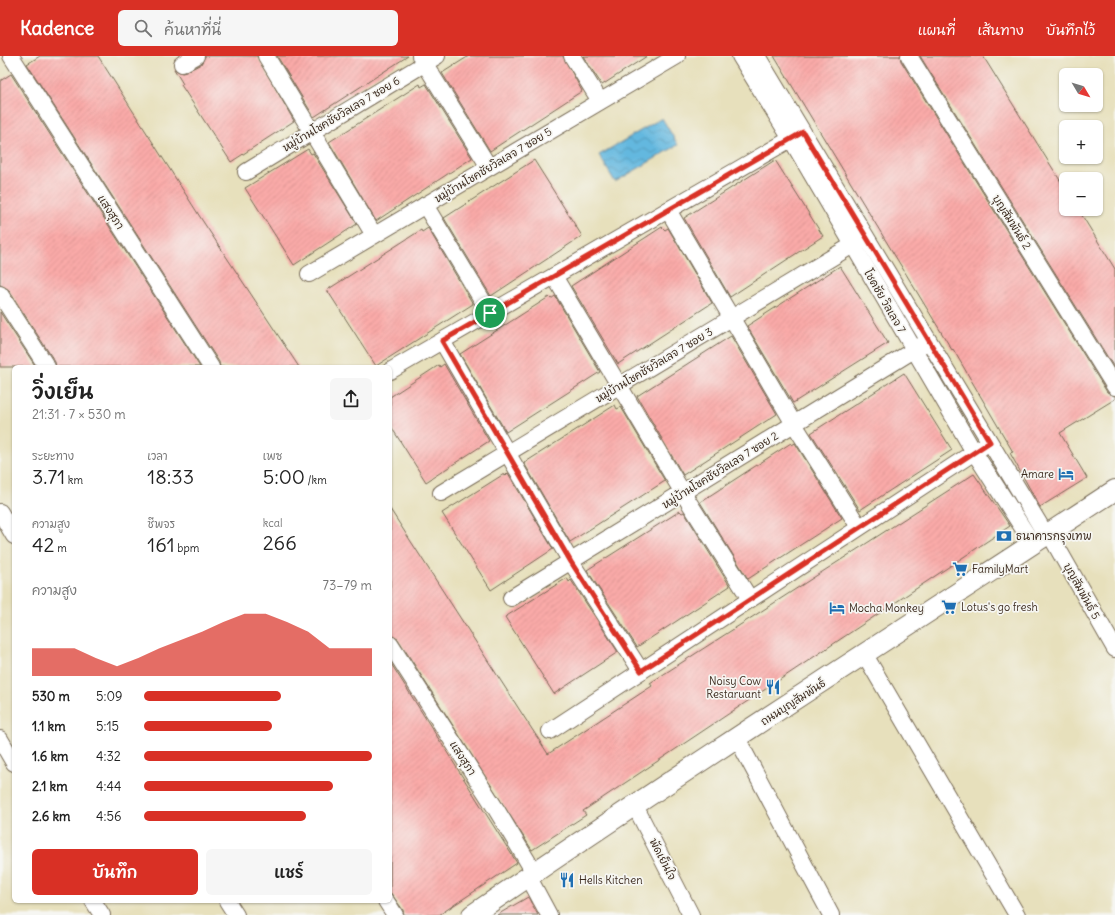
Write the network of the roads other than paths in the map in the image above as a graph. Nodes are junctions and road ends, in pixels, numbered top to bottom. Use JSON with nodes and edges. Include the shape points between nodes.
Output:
{"nodes":[{"id":1,"x":11,"y":56,"type":"edge"},
{"id":2,"x":196,"y":56,"type":"edge"},
{"id":3,"x":266,"y":56,"type":"edge"},
{"id":4,"x":572,"y":56,"type":"edge"},
{"id":5,"x":676,"y":56,"type":"edge"},
{"id":6,"x":740,"y":56,"type":"edge"},
{"id":7,"x":757,"y":56,"type":"edge"},
{"id":8,"x":909,"y":56,"type":"edge"},
{"id":9,"x":427,"y":58,"type":"edge"},
{"id":10,"x":182,"y":64,"type":"dead end"},
{"id":11,"x":600,"y":101,"type":"junction"},
{"id":12,"x":311,"y":133,"type":"junction"},
{"id":13,"x":797,"y":136,"type":"junction"},
{"id":14,"x":489,"y":167,"type":"junction"},
{"id":15,"x":246,"y":172,"type":"dead end"},
{"id":16,"x":424,"y":205,"type":"junction"},
{"id":17,"x":668,"y":210,"type":"junction"},
{"id":18,"x":374,"y":235,"type":"junction"},
{"id":19,"x":866,"y":237,"type":"junction"},
{"id":20,"x":852,"y":245,"type":"junction"},
{"id":21,"x":309,"y":274,"type":"dead end"},
{"id":22,"x":554,"y":276,"type":"junction"},
{"id":23,"x":0,"y":294,"type":"edge"},
{"id":24,"x":490,"y":313,"type":"junction"},
{"id":25,"x":732,"y":317,"type":"junction"},
{"id":26,"x":442,"y":341,"type":"junction"},
{"id":27,"x":929,"y":341,"type":"junction"},
{"id":28,"x":913,"y":350,"type":"junction"},
{"id":29,"x":46,"y":365,"type":"edge"},
{"id":30,"x":210,"y":365,"type":"edge"},
{"id":31,"x":392,"y":370,"type":"edge"},
{"id":32,"x":620,"y":385,"type":"junction"},
{"id":33,"x":1115,"y":387,"type":"edge"},
{"id":34,"x":794,"y":424,"type":"junction"},
{"id":35,"x":990,"y":442,"type":"junction"},
{"id":36,"x":974,"y":452,"type":"junction"},
{"id":37,"x":507,"y":453,"type":"junction"},
{"id":38,"x":1115,"y":490,"type":"edge"},
{"id":39,"x":441,"y":493,"type":"dead end"},
{"id":40,"x":683,"y":493,"type":"junction"},
{"id":41,"x":0,"y":512,"type":"edge"},
{"id":42,"x":859,"y":527,"type":"junction"},
{"id":43,"x":12,"y":533,"type":"edge"},
{"id":44,"x":1043,"y":537,"type":"junction"},
{"id":45,"x":571,"y":562,"type":"junction"},
{"id":46,"x":511,"y":598,"type":"dead end"},
{"id":47,"x":750,"y":599,"type":"junction"},
{"id":48,"x":392,"y":647,"type":"edge"},
{"id":49,"x":1115,"y":649,"type":"edge"},
{"id":50,"x":865,"y":655,"type":"junction"},
{"id":51,"x":641,"y":671,"type":"junction"},
{"id":52,"x":550,"y":731,"type":"dead end"},
{"id":53,"x":737,"y":738,"type":"junction"},
{"id":54,"x":0,"y":739,"type":"edge"},
{"id":55,"x":12,"y":760,"type":"edge"},
{"id":56,"x":634,"y":804,"type":"junction"},
{"id":57,"x":531,"y":874,"type":"junction"},
{"id":58,"x":95,"y":903,"type":"edge"},
{"id":59,"x":228,"y":903,"type":"edge"},
{"id":60,"x":387,"y":903,"type":"edge"},
{"id":61,"x":102,"y":915,"type":"edge"},
{"id":62,"x":236,"y":915,"type":"edge"},
{"id":63,"x":395,"y":915,"type":"edge"},
{"id":64,"x":472,"y":915,"type":"edge"},
{"id":65,"x":549,"y":915,"type":"edge"},
{"id":66,"x":691,"y":915,"type":"edge"},
{"id":67,"x":832,"y":915,"type":"edge"},
{"id":68,"x":1017,"y":915,"type":"edge"}],
"edges":[{"from":1,"to":30,"type":"street","name":"แสงสุภา"},
{"from":2,"to":10,"type":"street"},
{"from":3,"to":12,"type":"street"},
{"from":4,"to":11,"type":"street"},
{"from":5,"to":11,"type":"street","name":"หมู่บ้านโชคชัยวิลเลจ 7 ซอย 5"},
{"from":6,"to":13,"type":"street","name":"โชคชัย วิลเลจ 7"},
{"from":7,"to":13,"type":"street","name":"โชคชัย วิลเลจ 7"},
{"from":8,"to":33,"type":"street","name":"บุญสัมพันธ์ 2"},
{"from":9,"to":12,"type":"street","name":"หมู่บ้านโชคชัยวิลเลจ 7 ซอย 6"},
{"from":9,"to":14,"type":"street"},
{"from":11,"to":14,"type":"street","name":"หมู่บ้านโชคชัยวิลเลจ 7 ซอย 5"},
{"from":12,"to":15,"type":"street","name":"หมู่บ้านโชคชัยวิลเลจ 7 ซอย 6"},
{"from":12,"to":18,"type":"street"},
{"from":13,"to":17,"type":"street"},
{"from":13,"to":19,"type":"street","name":"โชคชัย วิลเลจ 7"},
{"from":13,"to":20,"type":"street","name":"โชคชัย วิลเลจ 7"},
{"from":14,"to":16,"type":"street","name":"หมู่บ้านโชคชัยวิลเลจ 7 ซอย 5"},
{"from":16,"to":18,"type":"street","name":"หมู่บ้านโชคชัยวิลเลจ 7 ซอย 5"},
{"from":16,"to":24,"type":"street"},
{"from":17,"to":22,"type":"street"},
{"from":17,"to":25,"type":"street"},
{"from":18,"to":21,"type":"street","name":"หมู่บ้านโชคชัยวิลเลจ 7 ซอย 5"},
{"from":19,"to":20,"type":"street","name":"หมู่บ้านโชคชัยวิลเลจ 7 ซอย 3"},
{"from":19,"to":27,"type":"street","name":"โชคชัย วิลเลจ 7"},
{"from":20,"to":25,"type":"street","name":"หมู่บ้านโชคชัยวิลเลจ 7 ซอย 3"},
{"from":20,"to":28,"type":"street","name":"โชคชัย วิลเลจ 7"},
{"from":22,"to":24,"type":"street"},
{"from":22,"to":32,"type":"street"},
{"from":23,"to":29,"type":"street"},
{"from":24,"to":26,"type":"street"},
{"from":25,"to":32,"type":"street","name":"หมู่บ้านโชคชัยวิลเลจ 7 ซอย 3"},
{"from":25,"to":34,"type":"street"},
{"from":26,"to":31,"type":"street"},
{"from":26,"to":37,"type":"street"},
{"from":27,"to":28,"type":"street","name":"หมู่บ้านโชคชัยวิลเลจ 7 ซอย 2"},
{"from":27,"to":35,"type":"street","name":"โชคชัย วิลเลจ 7"},
{"from":28,"to":34,"type":"street","name":"หมู่บ้านโชคชัยวิลเลจ 7 ซอย 2"},
{"from":28,"to":36,"type":"street","name":"โชคชัย วิลเลจ 7"},
{"from":32,"to":37,"type":"street","name":"หมู่บ้านโชคชัยวิลเลจ 7 ซอย 3"},
{"from":32,"to":40,"type":"street"},
{"from":34,"to":40,"type":"street","name":"หมู่บ้านโชคชัยวิลเลจ 7 ซอย 2"},
{"from":34,"to":42,"type":"street"},
{"from":35,"to":36,"type":"street"},
{"from":35,"to":44,"type":"street","name":"โชคชัย วิลเลจ 7"},
{"from":36,"to":42,"type":"street"},
{"from":36,"to":44,"type":"street","name":"โชคชัย วิลเลจ 7"},
{"from":37,"to":39,"type":"street","name":"หมู่บ้านโชคชัยวิลเลจ 7 ซอย 3"},
{"from":37,"to":45,"type":"street"},
{"from":38,"to":44,"type":"street","name":"ถนนบุญสัมพันธ์"},
{"from":40,"to":45,"type":"street","name":"หมู่บ้านโชคชัยวิลเลจ 7 ซอย 2"},
{"from":40,"to":47,"type":"street"},
{"from":41,"to":43,"type":"street"},
{"from":42,"to":47,"type":"street"},
{"from":44,"to":49,"type":"street","name":"บุญสัมพันธ์ 5"},
{"from":44,"to":50,"type":"street","name":"ถนนบุญสัมพันธ์"},
{"from":45,"to":46,"type":"street","name":"หมู่บ้านโชคชัยวิลเลจ 7 ซอย 2"},
{"from":45,"to":51,"type":"street"},
{"from":47,"to":51,"type":"street"},
{"from":48,"to":57,"type":"street","name":"แสงสุภา"},
{"from":50,"to":53,"type":"street","name":"ถนนบุญสัมพันธ์"},
{"from":50,"to":68,"type":"street"},
{"from":51,"to":52,"type":"street"},
{"from":53,"to":56,"type":"street","name":"ถนนบุญสัมพันธ์"},
{"from":53,"to":67,"type":"street"},
{"from":54,"to":55,"type":"street"},
{"from":56,"to":57,"type":"street","name":"ถนนบุญสัมพันธ์"},
{"from":56,"to":66,"type":"street","name":"พัดเย็นใจ"},
{"from":57,"to":64,"type":"street","name":"ถนนบุญสัมพันธ์"},
{"from":57,"to":65,"type":"street","name":"แสงสุภา"},
{"from":58,"to":61,"type":"street"},
{"from":59,"to":62,"type":"street"},
{"from":60,"to":63,"type":"street"}]}
